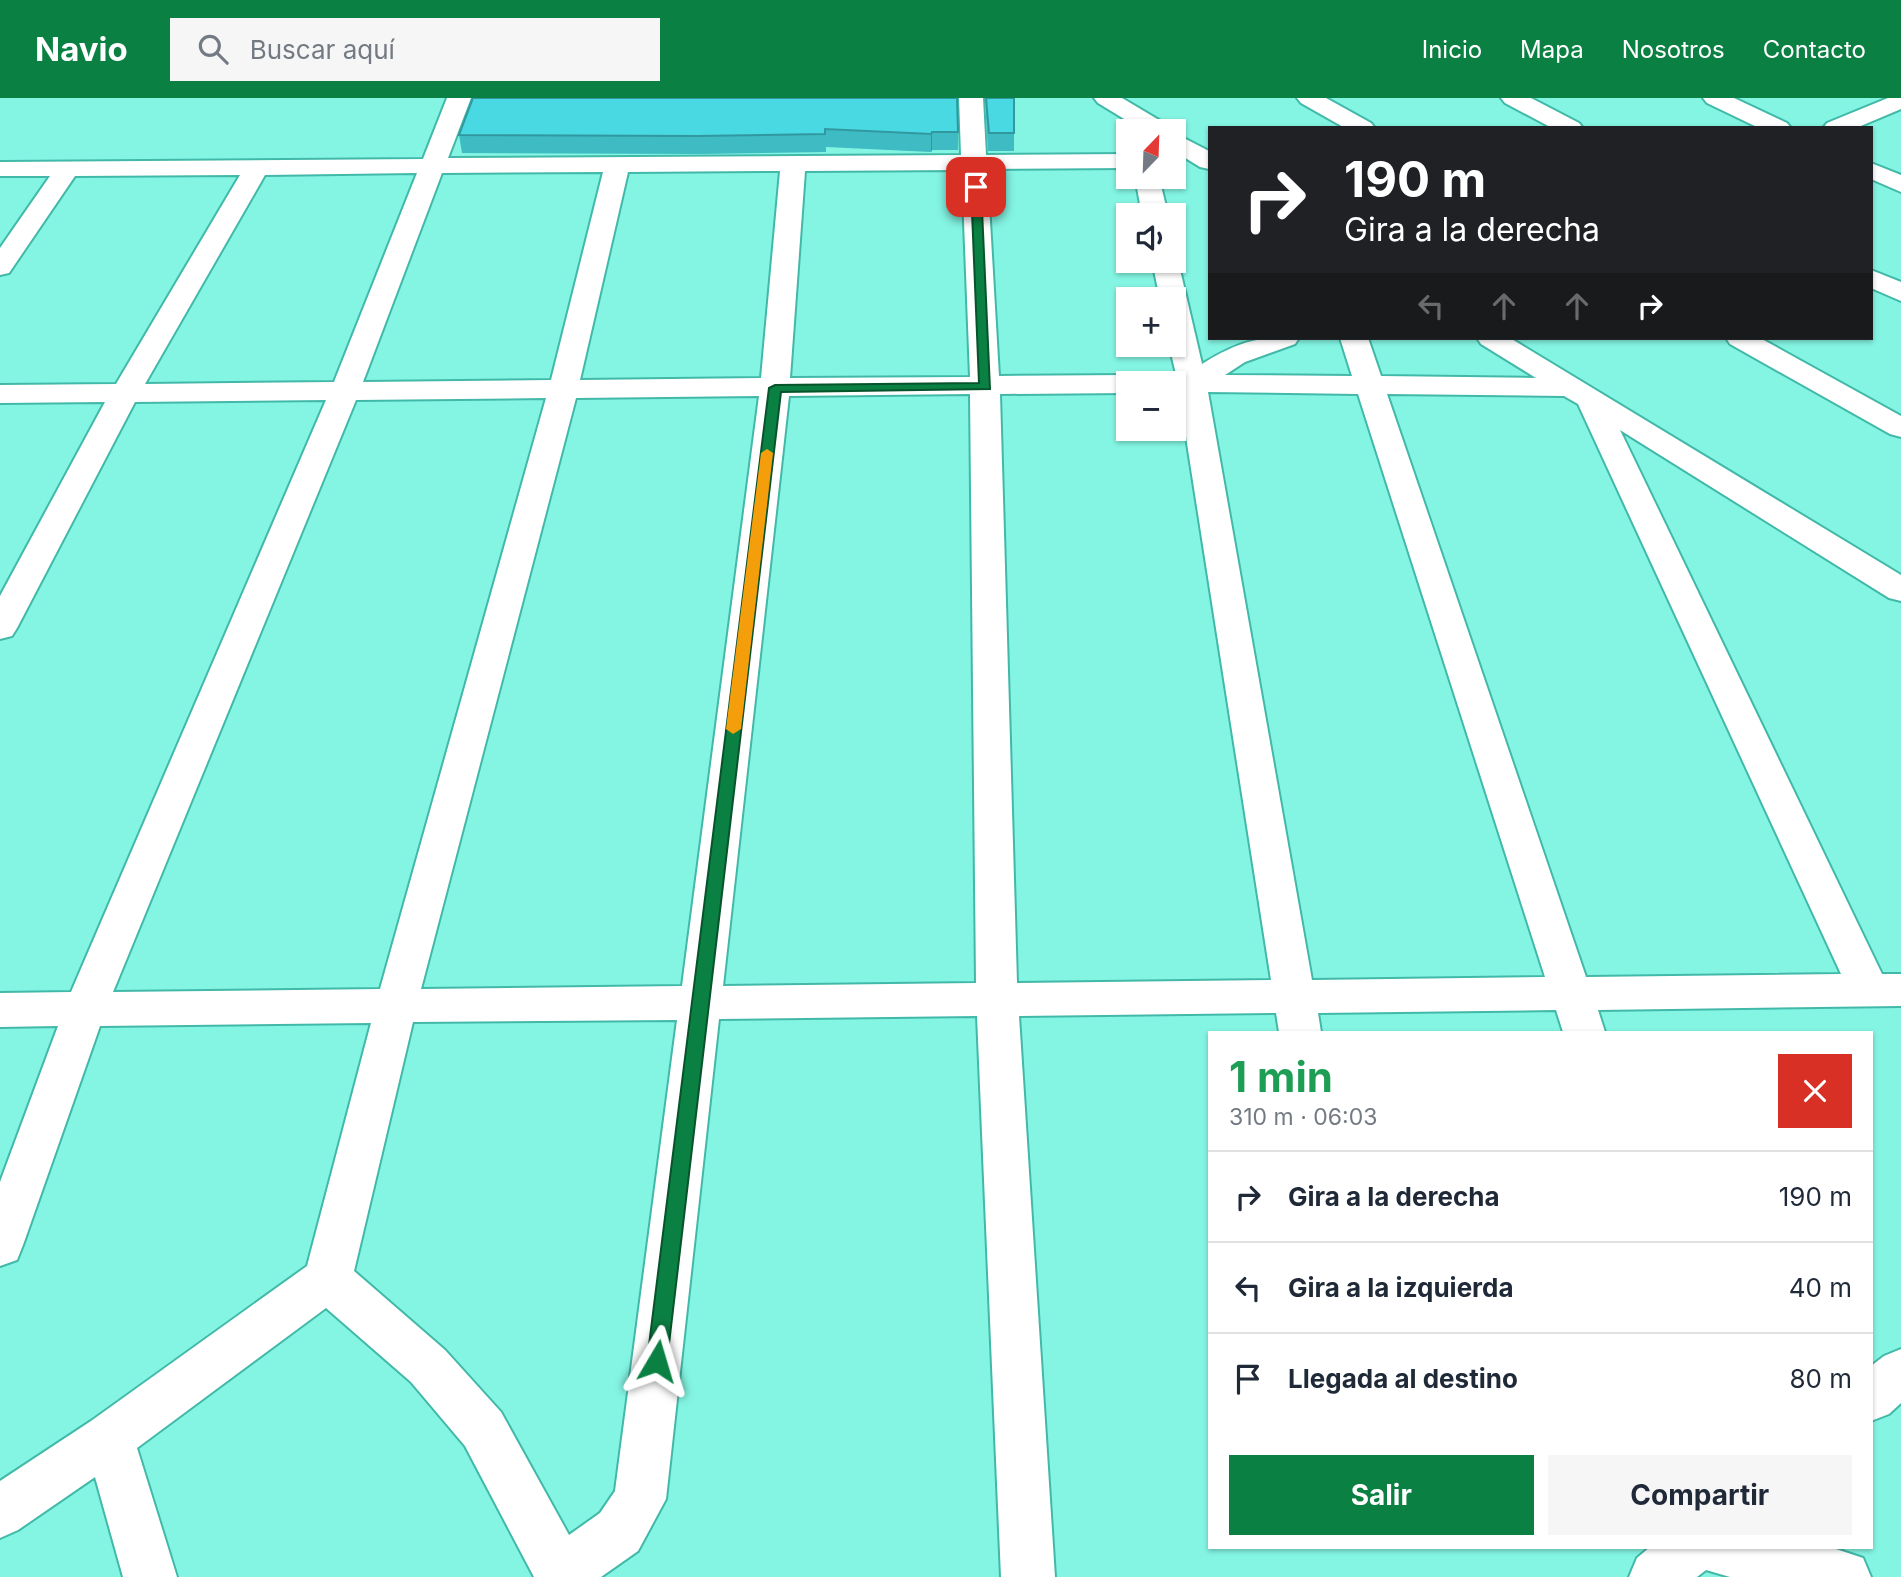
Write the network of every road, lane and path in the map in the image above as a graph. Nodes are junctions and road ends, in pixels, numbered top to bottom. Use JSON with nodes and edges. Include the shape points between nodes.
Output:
{"nodes":[{"id":1,"x":459,"y":98,"type":"edge"},
{"id":2,"x":971,"y":98,"type":"edge"},
{"id":3,"x":1106,"y":98,"type":"edge"},
{"id":4,"x":1309,"y":98,"type":"edge"},
{"id":5,"x":1513,"y":98,"type":"edge"},
{"id":6,"x":1715,"y":98,"type":"edge"},
{"id":7,"x":1901,"y":102,"type":"edge"},
{"id":8,"x":1140,"y":119,"type":"edge"},
{"id":9,"x":1359,"y":126,"type":"edge"},
{"id":10,"x":1567,"y":126,"type":"edge"},
{"id":11,"x":1775,"y":126,"type":"edge"},
{"id":12,"x":1840,"y":126,"type":"edge"},
{"id":13,"x":1186,"y":147,"type":"edge"},
{"id":14,"x":1186,"y":160,"type":"edge"},
{"id":15,"x":1116,"y":161,"type":"edge"},
{"id":16,"x":1208,"y":161,"type":"edge"},
{"id":17,"x":975,"y":162,"type":"junction"},
{"id":18,"x":793,"y":163,"type":"junction"},
{"id":19,"x":617,"y":164,"type":"junction"},
{"id":20,"x":431,"y":166,"type":"junction"},
{"id":21,"x":257,"y":167,"type":"junction"},
{"id":22,"x":0,"y":169,"type":"edge"},
{"id":23,"x":68,"y":169,"type":"junction"},
{"id":24,"x":1873,"y":171,"type":"edge"},
{"id":25,"x":1901,"y":184,"type":"edge"},
{"id":26,"x":0,"y":267,"type":"edge"},
{"id":27,"x":1873,"y":279,"type":"edge"},
{"id":28,"x":1901,"y":293,"type":"edge"},
{"id":29,"x":1278,"y":340,"type":"edge"},
{"id":30,"x":1355,"y":340,"type":"edge"},
{"id":31,"x":1494,"y":340,"type":"edge"},
{"id":32,"x":1744,"y":340,"type":"edge"},
{"id":33,"x":1186,"y":381,"type":"edge"},
{"id":34,"x":1186,"y":383,"type":"edge"},
{"id":35,"x":1116,"y":384,"type":"edge"},
{"id":36,"x":1371,"y":386,"type":"junction"},
{"id":37,"x":985,"y":387,"type":"junction"},
{"id":38,"x":775,"y":388,"type":"junction"},
{"id":39,"x":563,"y":390,"type":"junction"},
{"id":40,"x":345,"y":391,"type":"junction"},
{"id":41,"x":125,"y":393,"type":"junction"},
{"id":42,"x":0,"y":394,"type":"edge"},
{"id":43,"x":1580,"y":394,"type":"junction"},
{"id":44,"x":1186,"y":405,"type":"edge"},
{"id":45,"x":1901,"y":428,"type":"edge"},
{"id":46,"x":1867,"y":569,"type":"junction"},
{"id":47,"x":1901,"y":590,"type":"edge"},
{"id":48,"x":1901,"y":618,"type":"edge"},
{"id":49,"x":0,"y":628,"type":"edge"},
{"id":50,"x":1885,"y":990,"type":"edge"},
{"id":51,"x":1572,"y":994,"type":"junction"},
{"id":52,"x":997,"y":999,"type":"junction"},
{"id":53,"x":700,"y":1002,"type":"junction"},
{"id":54,"x":396,"y":1006,"type":"junction"},
{"id":55,"x":85,"y":1009,"type":"junction"},
{"id":56,"x":0,"y":1010,"type":"edge"},
{"id":57,"x":1296,"y":1015,"type":"edge"},
{"id":58,"x":1584,"y":1031,"type":"edge"},
{"id":59,"x":0,"y":1245,"type":"edge"},
{"id":60,"x":328,"y":1279,"type":"junction"},
{"id":61,"x":1901,"y":1372,"type":"edge"},
{"id":62,"x":1873,"y":1395,"type":"edge"},
{"id":63,"x":109,"y":1438,"type":"junction"},
{"id":64,"x":0,"y":1512,"type":"edge"},
{"id":65,"x":1690,"y":1549,"type":"edge"},
{"id":66,"x":1726,"y":1549,"type":"edge"},
{"id":67,"x":1839,"y":1569,"type":"edge"},
{"id":68,"x":562,"y":1575,"type":"edge"},
{"id":69,"x":150,"y":1577,"type":"edge"},
{"id":70,"x":1028,"y":1577,"type":"edge"},
{"id":71,"x":1656,"y":1577,"type":"edge"}],
"edges":[{"from":1,"to":20,"type":"street"},
{"from":2,"to":17,"type":"street"},
{"from":3,"to":8,"type":"street"},
{"from":4,"to":9,"type":"street"},
{"from":5,"to":10,"type":"street"},
{"from":6,"to":11,"type":"street"},
{"from":7,"to":12,"type":"street"},
{"from":13,"to":16,"type":"street"},
{"from":14,"to":16,"type":"street"},
{"from":15,"to":17,"type":"street"},
{"from":17,"to":18,"type":"street"},
{"from":17,"to":37,"type":"street"},
{"from":18,"to":19,"type":"street"},
{"from":18,"to":38,"type":"street"},
{"from":19,"to":20,"type":"street"},
{"from":19,"to":39,"type":"street"},
{"from":20,"to":21,"type":"street"},
{"from":20,"to":40,"type":"street"},
{"from":21,"to":23,"type":"street"},
{"from":21,"to":41,"type":"street"},
{"from":22,"to":23,"type":"street"},
{"from":23,"to":26,"type":"street"},
{"from":24,"to":25,"type":"street"},
{"from":27,"to":28,"type":"street"},
{"from":29,"to":33,"type":"street"},
{"from":30,"to":36,"type":"street"},
{"from":31,"to":43,"type":"street"},
{"from":32,"to":45,"type":"street"},
{"from":34,"to":36,"type":"street"},
{"from":35,"to":37,"type":"street"},
{"from":36,"to":43,"type":"street"},
{"from":36,"to":51,"type":"street"},
{"from":37,"to":38,"type":"street"},
{"from":37,"to":52,"type":"street"},
{"from":38,"to":39,"type":"street"},
{"from":38,"to":53,"type":"street"},
{"from":39,"to":40,"type":"street"},
{"from":39,"to":54,"type":"street"},
{"from":40,"to":41,"type":"street"},
{"from":40,"to":55,"type":"street"},
{"from":41,"to":42,"type":"street"},
{"from":41,"to":49,"type":"street"},
{"from":43,"to":46,"type":"street"},
{"from":43,"to":50,"type":"street"},
{"from":44,"to":57,"type":"street"},
{"from":46,"to":47,"type":"street"},
{"from":46,"to":48,"type":"street"},
{"from":50,"to":51,"type":"street"},
{"from":51,"to":57,"type":"street"},
{"from":51,"to":58,"type":"street"},
{"from":52,"to":53,"type":"street"},
{"from":52,"to":57,"type":"street"},
{"from":52,"to":70,"type":"street"},
{"from":53,"to":54,"type":"street"},
{"from":53,"to":68,"type":"street","via":[[640,1499],[619,1532]]},
{"from":54,"to":55,"type":"street"},
{"from":54,"to":60,"type":"street"},
{"from":55,"to":56,"type":"street"},
{"from":55,"to":59,"type":"street"},
{"from":60,"to":63,"type":"street"},
{"from":60,"to":68,"type":"street","via":[[428,1366],[483,1429]]},
{"from":61,"to":62,"type":"street"},
{"from":63,"to":64,"type":"street"},
{"from":63,"to":69,"type":"street"},
{"from":65,"to":71,"type":"street"},
{"from":66,"to":67,"type":"street"}]}
